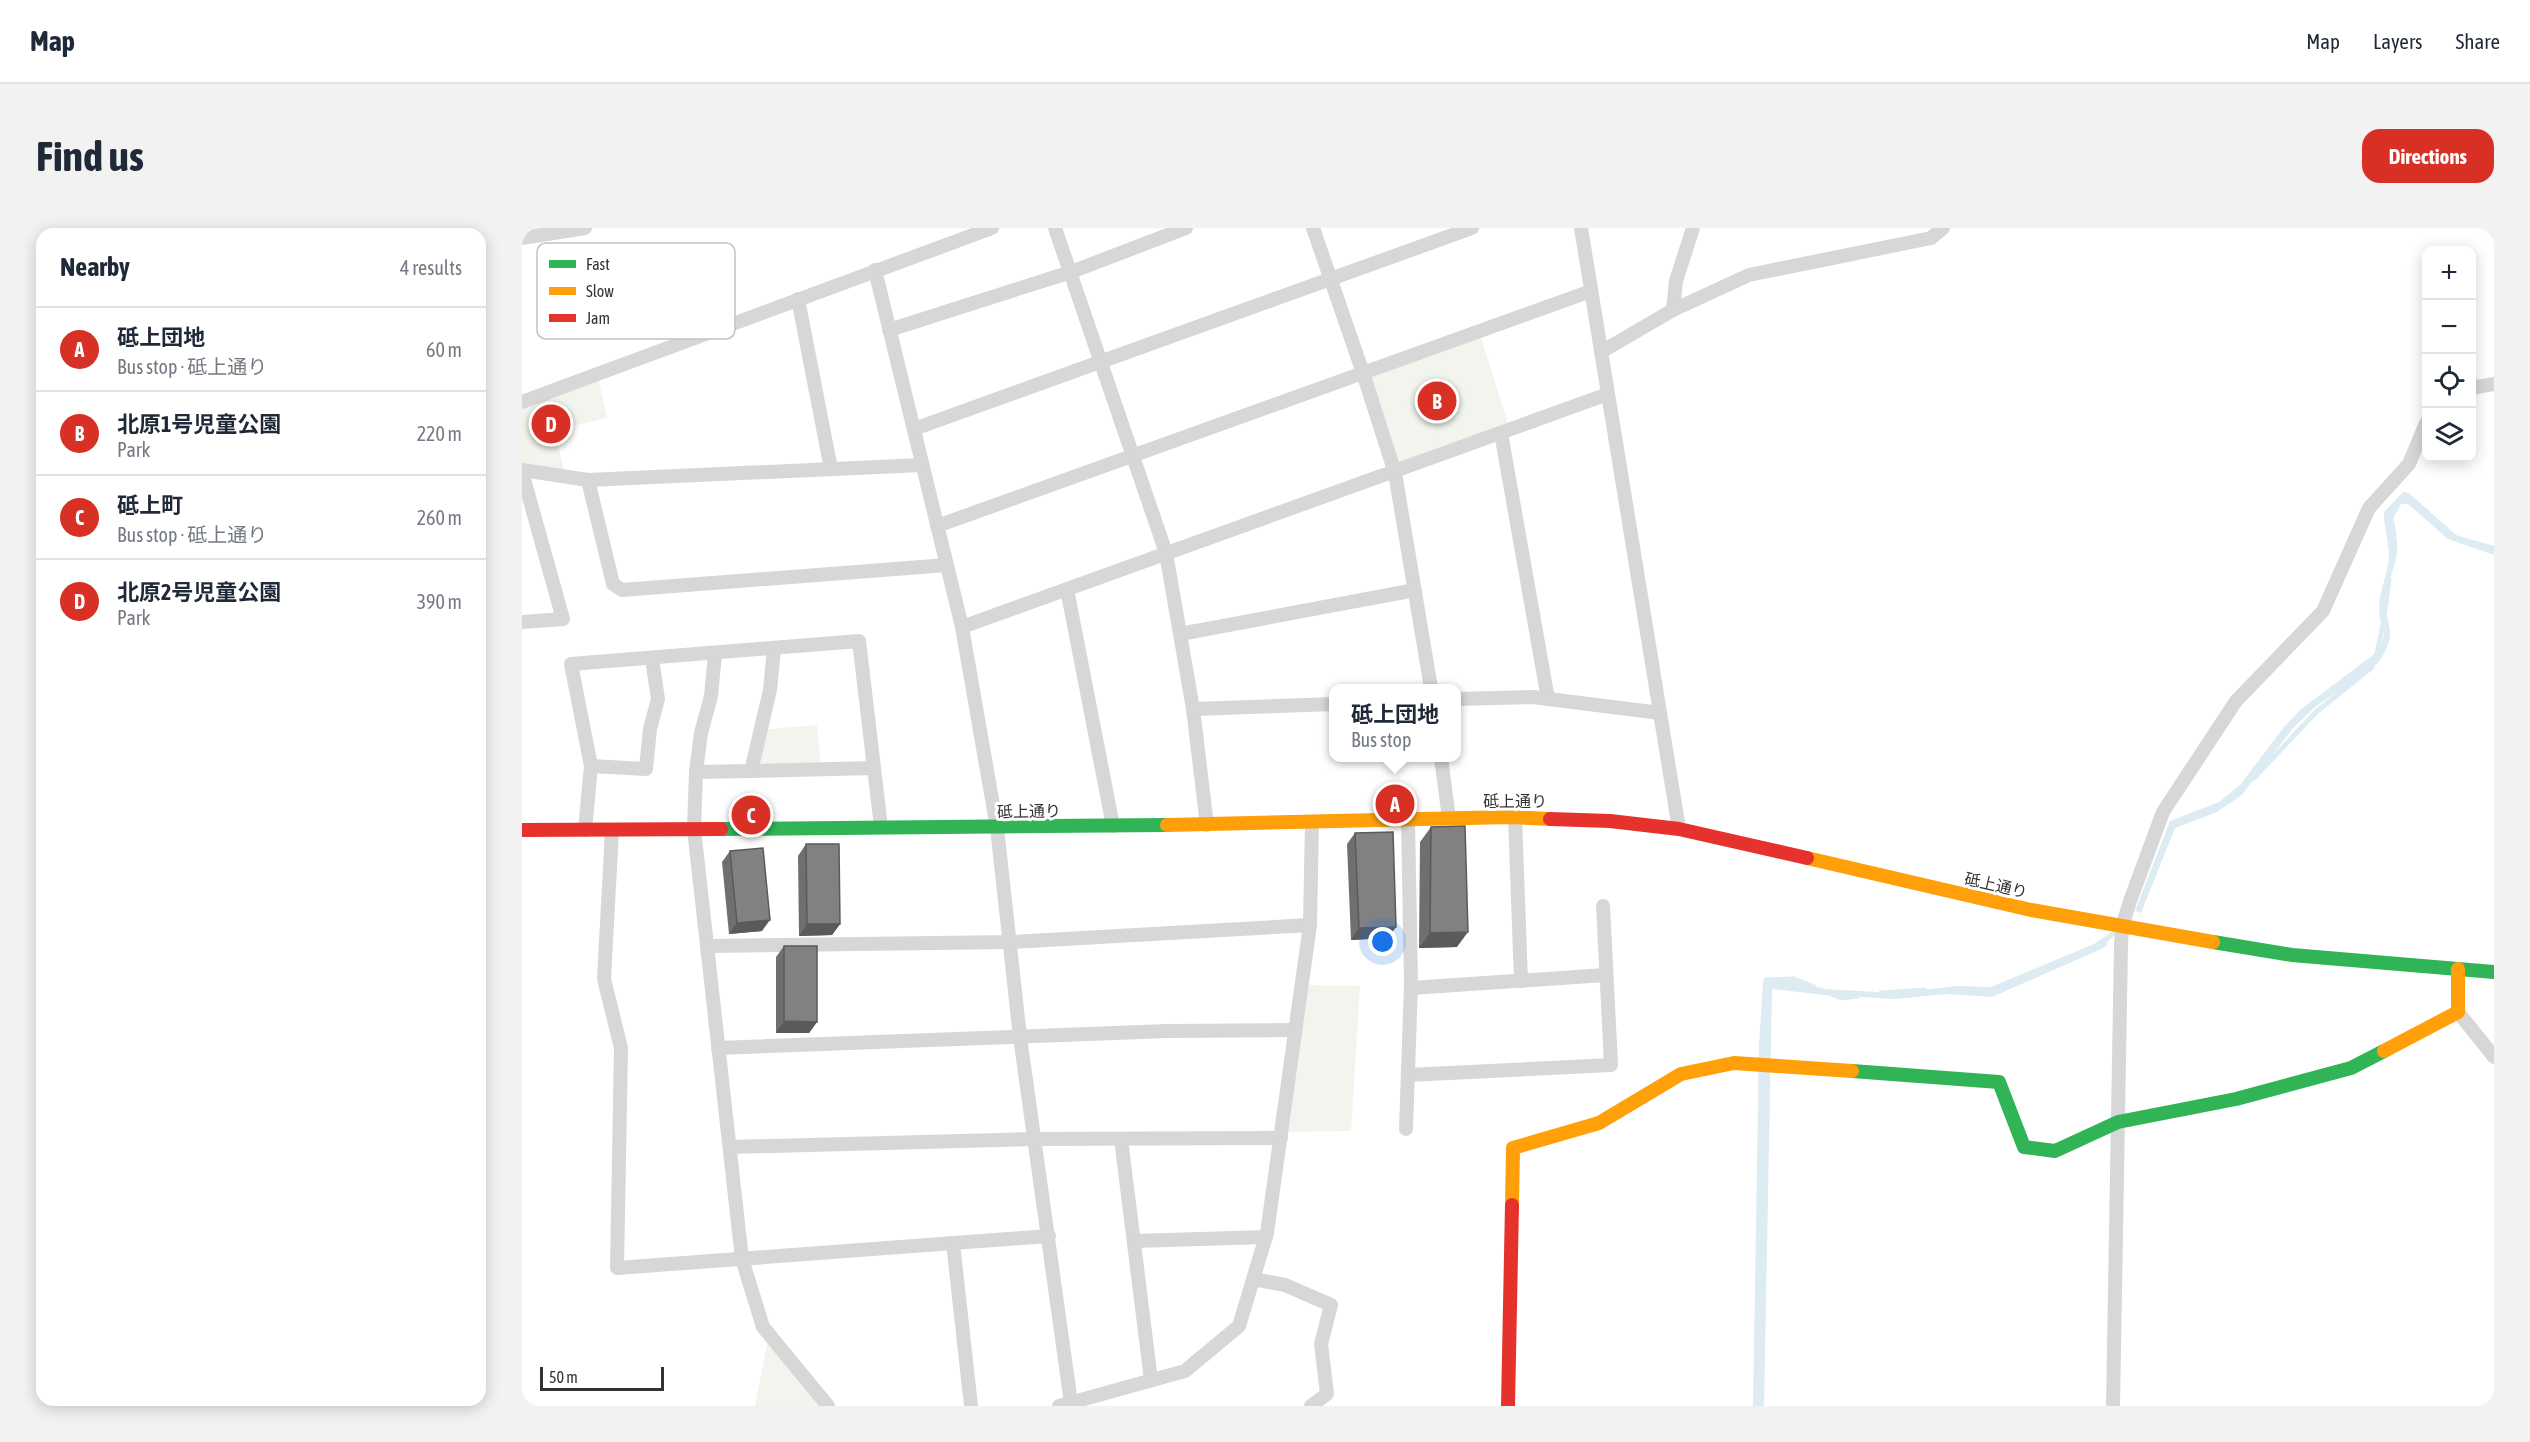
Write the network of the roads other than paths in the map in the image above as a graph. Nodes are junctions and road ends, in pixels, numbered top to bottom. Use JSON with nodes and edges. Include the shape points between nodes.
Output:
{"nodes":[{"id":1,"x":585,"y":228,"type":"edge"},
{"id":2,"x":992,"y":228,"type":"edge"},
{"id":3,"x":1055,"y":228,"type":"edge"},
{"id":4,"x":1186,"y":228,"type":"edge"},
{"id":5,"x":1313,"y":228,"type":"edge"},
{"id":6,"x":1472,"y":228,"type":"edge"},
{"id":7,"x":1581,"y":228,"type":"edge"},
{"id":8,"x":1693,"y":228,"type":"edge"},
{"id":9,"x":1943,"y":228,"type":"edge"},
{"id":10,"x":522,"y":238,"type":"edge"},
{"id":11,"x":875,"y":270,"type":"junction"},
{"id":12,"x":1071,"y":272,"type":"junction"},
{"id":13,"x":1329,"y":278,"type":"junction"},
{"id":14,"x":1591,"y":291,"type":"junction"},
{"id":15,"x":798,"y":299,"type":"junction"},
{"id":16,"x":1672,"y":310,"type":"junction"},
{"id":17,"x":735,"y":323,"type":"edge"},
{"id":18,"x":889,"y":330,"type":"junction"},
{"id":19,"x":691,"y":339,"type":"edge"},
{"id":20,"x":1601,"y":352,"type":"junction"},
{"id":21,"x":1102,"y":360,"type":"junction"},
{"id":22,"x":1364,"y":373,"type":"junction"},
{"id":23,"x":2494,"y":384,"type":"edge"},
{"id":24,"x":2476,"y":387,"type":"edge"},
{"id":25,"x":1608,"y":394,"type":"junction"},
{"id":26,"x":522,"y":402,"type":"edge"},
{"id":27,"x":914,"y":429,"type":"junction"},
{"id":28,"x":1501,"y":433,"type":"junction"},
{"id":29,"x":2422,"y":434,"type":"edge"},
{"id":30,"x":1134,"y":456,"type":"junction"},
{"id":31,"x":922,"y":465,"type":"junction"},
{"id":32,"x":831,"y":469,"type":"junction"},
{"id":33,"x":522,"y":471,"type":"edge"},
{"id":34,"x":1395,"y":473,"type":"junction"},
{"id":35,"x":588,"y":480,"type":"junction"},
{"id":36,"x":937,"y":526,"type":"junction"},
{"id":37,"x":1166,"y":553,"type":"junction"},
{"id":38,"x":947,"y":565,"type":"junction"},
{"id":39,"x":1067,"y":589,"type":"junction"},
{"id":40,"x":1414,"y":590,"type":"junction"},
{"id":41,"x":522,"y":622,"type":"edge"},
{"id":42,"x":962,"y":627,"type":"junction"},
{"id":43,"x":1180,"y":634,"type":"junction"},
{"id":44,"x":774,"y":649,"type":"junction"},
{"id":45,"x":715,"y":654,"type":"junction"},
{"id":46,"x":652,"y":659,"type":"junction"},
{"id":47,"x":1430,"y":684,"type":"edge"},
{"id":48,"x":1461,"y":699,"type":"edge"},
{"id":49,"x":1548,"y":699,"type":"junction"},
{"id":50,"x":1329,"y":704,"type":"edge"},
{"id":51,"x":1193,"y":709,"type":"junction"},
{"id":52,"x":1660,"y":713,"type":"junction"},
{"id":53,"x":1442,"y":762,"type":"edge"},
{"id":54,"x":591,"y":766,"type":"junction"},
{"id":55,"x":874,"y":768,"type":"junction"},
{"id":56,"x":751,"y":771,"type":"junction"},
{"id":57,"x":696,"y":772,"type":"junction"},
{"id":58,"x":1515,"y":817,"type":"junction"},
{"id":59,"x":1449,"y":818,"type":"junction"},
{"id":60,"x":1408,"y":819,"type":"junction"},
{"id":61,"x":1312,"y":822,"type":"junction"},
{"id":62,"x":1207,"y":825,"type":"junction"},
{"id":63,"x":1113,"y":826,"type":"junction"},
{"id":64,"x":881,"y":827,"type":"junction"},
{"id":65,"x":997,"y":828,"type":"junction"},
{"id":66,"x":1679,"y":829,"type":"junction"},
{"id":67,"x":522,"y":830,"type":"edge"},
{"id":68,"x":585,"y":830,"type":"junction"},
{"id":69,"x":612,"y":830,"type":"junction"},
{"id":70,"x":694,"y":830,"type":"junction"},
{"id":71,"x":1603,"y":906,"type":"dead end"},
{"id":72,"x":1310,"y":925,"type":"junction"},
{"id":73,"x":2122,"y":927,"type":"junction"},
{"id":74,"x":1010,"y":942,"type":"junction"},
{"id":75,"x":707,"y":946,"type":"junction"},
{"id":76,"x":2458,"y":969,"type":"junction"},
{"id":77,"x":2494,"y":972,"type":"edge"},
{"id":78,"x":1606,"y":975,"type":"junction"},
{"id":79,"x":1521,"y":981,"type":"junction"},
{"id":80,"x":1411,"y":988,"type":"junction"},
{"id":81,"x":2458,"y":1012,"type":"junction"},
{"id":82,"x":1295,"y":1030,"type":"junction"},
{"id":83,"x":1020,"y":1037,"type":"junction"},
{"id":84,"x":718,"y":1048,"type":"junction"},
{"id":85,"x":2494,"y":1057,"type":"edge"},
{"id":86,"x":1408,"y":1075,"type":"junction"},
{"id":87,"x":2118,"y":1122,"type":"junction"},
{"id":88,"x":1406,"y":1129,"type":"dead end"},
{"id":89,"x":1281,"y":1138,"type":"junction"},
{"id":90,"x":1035,"y":1139,"type":"junction"},
{"id":91,"x":1121,"y":1139,"type":"junction"},
{"id":92,"x":729,"y":1147,"type":"junction"},
{"id":93,"x":1049,"y":1236,"type":"junction"},
{"id":94,"x":1266,"y":1237,"type":"junction"},
{"id":95,"x":1134,"y":1241,"type":"junction"},
{"id":96,"x":953,"y":1243,"type":"junction"},
{"id":97,"x":742,"y":1259,"type":"junction"},
{"id":98,"x":1253,"y":1279,"type":"junction"},
{"id":99,"x":1151,"y":1380,"type":"junction"},
{"id":100,"x":1065,"y":1404,"type":"edge"},
{"id":101,"x":828,"y":1406,"type":"edge"},
{"id":102,"x":971,"y":1406,"type":"edge"},
{"id":103,"x":1311,"y":1406,"type":"edge"},
{"id":104,"x":1508,"y":1406,"type":"edge"},
{"id":105,"x":2113,"y":1406,"type":"edge"}],
"edges":[{"from":1,"to":10,"type":"street"},
{"from":2,"to":11,"type":"street"},
{"from":3,"to":12,"type":"street"},
{"from":4,"to":12,"type":"street"},
{"from":5,"to":13,"type":"street"},
{"from":6,"to":13,"type":"street"},
{"from":7,"to":14,"type":"street"},
{"from":8,"to":16,"type":"street"},
{"from":9,"to":16,"type":"street","via":[[1931,238],[1749,275]]},
{"from":11,"to":15,"type":"street"},
{"from":11,"to":18,"type":"street"},
{"from":12,"to":18,"type":"street"},
{"from":12,"to":21,"type":"street"},
{"from":13,"to":21,"type":"street"},
{"from":13,"to":22,"type":"street"},
{"from":14,"to":20,"type":"street"},
{"from":14,"to":22,"type":"street"},
{"from":15,"to":17,"type":"street"},
{"from":15,"to":32,"type":"street"},
{"from":16,"to":20,"type":"street"},
{"from":18,"to":27,"type":"street"},
{"from":19,"to":26,"type":"street"},
{"from":20,"to":25,"type":"street"},
{"from":21,"to":27,"type":"street"},
{"from":21,"to":30,"type":"street"},
{"from":22,"to":30,"type":"street"},
{"from":22,"to":34,"type":"street"},
{"from":23,"to":24,"type":"street"},
{"from":25,"to":28,"type":"street"},
{"from":25,"to":52,"type":"street"},
{"from":27,"to":31,"type":"street"},
{"from":28,"to":34,"type":"street"},
{"from":28,"to":49,"type":"street"},
{"from":29,"to":73,"type":"street","via":[[2409,464],[2369,508],[2323,611],[2236,701],[2163,812]]},
{"from":30,"to":36,"type":"street"},
{"from":30,"to":37,"type":"street"},
{"from":31,"to":32,"type":"street"},
{"from":31,"to":36,"type":"street"},
{"from":32,"to":35,"type":"street"},
{"from":33,"to":35,"type":"street"},
{"from":33,"to":41,"type":"street","via":[[563,619]]},
{"from":34,"to":37,"type":"street"},
{"from":34,"to":40,"type":"street"},
{"from":35,"to":38,"type":"street","via":[[613,584],[622,590]]},
{"from":36,"to":38,"type":"street"},
{"from":37,"to":39,"type":"street"},
{"from":37,"to":43,"type":"street"},
{"from":38,"to":42,"type":"street"},
{"from":39,"to":42,"type":"street"},
{"from":39,"to":63,"type":"street"},
{"from":40,"to":43,"type":"street"},
{"from":40,"to":47,"type":"street"},
{"from":42,"to":65,"type":"street"},
{"from":43,"to":51,"type":"street"},
{"from":44,"to":45,"type":"street"},
{"from":44,"to":55,"type":"street","via":[[860,641]]},
{"from":44,"to":56,"type":"street","via":[[770,690]]},
{"from":45,"to":46,"type":"street"},
{"from":45,"to":57,"type":"street"},
{"from":46,"to":54,"type":"street","via":[[658,699],[645,769]]},
{"from":46,"to":54,"type":"street","via":[[571,664]]},
{"from":48,"to":49,"type":"street"},
{"from":49,"to":52,"type":"street"},
{"from":50,"to":51,"type":"street"},
{"from":51,"to":62,"type":"street"},
{"from":52,"to":66,"type":"street"},
{"from":53,"to":59,"type":"street"},
{"from":54,"to":68,"type":"street"},
{"from":55,"to":56,"type":"street"},
{"from":55,"to":64,"type":"street"},
{"from":56,"to":57,"type":"street"},
{"from":57,"to":70,"type":"street"},
{"from":58,"to":59,"type":"street","name":"砥上通り"},
{"from":58,"to":66,"type":"street","name":"砥上通り"},
{"from":58,"to":79,"type":"street"},
{"from":59,"to":60,"type":"street","name":"砥上通り"},
{"from":60,"to":61,"type":"street","name":"砥上通り"},
{"from":60,"to":80,"type":"street"},
{"from":61,"to":62,"type":"street","name":"砥上通り"},
{"from":61,"to":72,"type":"street"},
{"from":62,"to":63,"type":"street","name":"砥上通り"},
{"from":63,"to":65,"type":"street","name":"砥上通り"},
{"from":64,"to":65,"type":"street","name":"砥上通り"},
{"from":64,"to":70,"type":"street","name":"砥上通り"},
{"from":65,"to":74,"type":"street"},
{"from":66,"to":73,"type":"street","name":"砥上通り","via":[[2031,910]]},
{"from":67,"to":68,"type":"street","name":"砥上通り"},
{"from":68,"to":69,"type":"street","name":"砥上通り"},
{"from":69,"to":70,"type":"street","name":"砥上通り"},
{"from":69,"to":97,"type":"street","via":[[604,979],[621,1048],[617,1268]]},
{"from":70,"to":75,"type":"street"},
{"from":71,"to":78,"type":"street"},
{"from":72,"to":74,"type":"street"},
{"from":72,"to":82,"type":"street"},
{"from":73,"to":76,"type":"street","name":"砥上通り","via":[[2292,955]]},
{"from":73,"to":87,"type":"street"},
{"from":74,"to":75,"type":"street"},
{"from":74,"to":83,"type":"street"},
{"from":75,"to":84,"type":"street"},
{"from":76,"to":77,"type":"street","name":"砥上通り"},
{"from":76,"to":81,"type":"street"},
{"from":78,"to":79,"type":"street"},
{"from":78,"to":86,"type":"street","via":[[1611,1065]]},
{"from":79,"to":80,"type":"street"},
{"from":80,"to":86,"type":"street"},
{"from":81,"to":85,"type":"street"},
{"from":81,"to":87,"type":"street","via":[[2351,1068],[2236,1099]]},
{"from":82,"to":83,"type":"street"},
{"from":82,"to":89,"type":"street"},
{"from":83,"to":84,"type":"street"},
{"from":83,"to":90,"type":"street"},
{"from":84,"to":92,"type":"street"},
{"from":86,"to":88,"type":"street"},
{"from":87,"to":104,"type":"street","via":[[2055,1151],[2024,1147],[1999,1082],[1734,1063],[1681,1074],[1599,1123],[1513,1148]]},
{"from":87,"to":105,"type":"street"},
{"from":89,"to":91,"type":"street"},
{"from":89,"to":94,"type":"street"},
{"from":90,"to":91,"type":"street"},
{"from":90,"to":92,"type":"street"},
{"from":90,"to":93,"type":"street"},
{"from":91,"to":95,"type":"street"},
{"from":92,"to":97,"type":"street"},
{"from":93,"to":96,"type":"street"},
{"from":93,"to":100,"type":"street"},
{"from":94,"to":95,"type":"street"},
{"from":94,"to":98,"type":"street"},
{"from":95,"to":99,"type":"street"},
{"from":96,"to":97,"type":"street"},
{"from":96,"to":102,"type":"street"},
{"from":97,"to":101,"type":"street","via":[[763,1327]]},
{"from":98,"to":99,"type":"street","via":[[1239,1326],[1185,1371]]},
{"from":98,"to":103,"type":"street","via":[[1285,1285],[1331,1305],[1321,1344],[1327,1394]]},
{"from":99,"to":100,"type":"street"}]}
